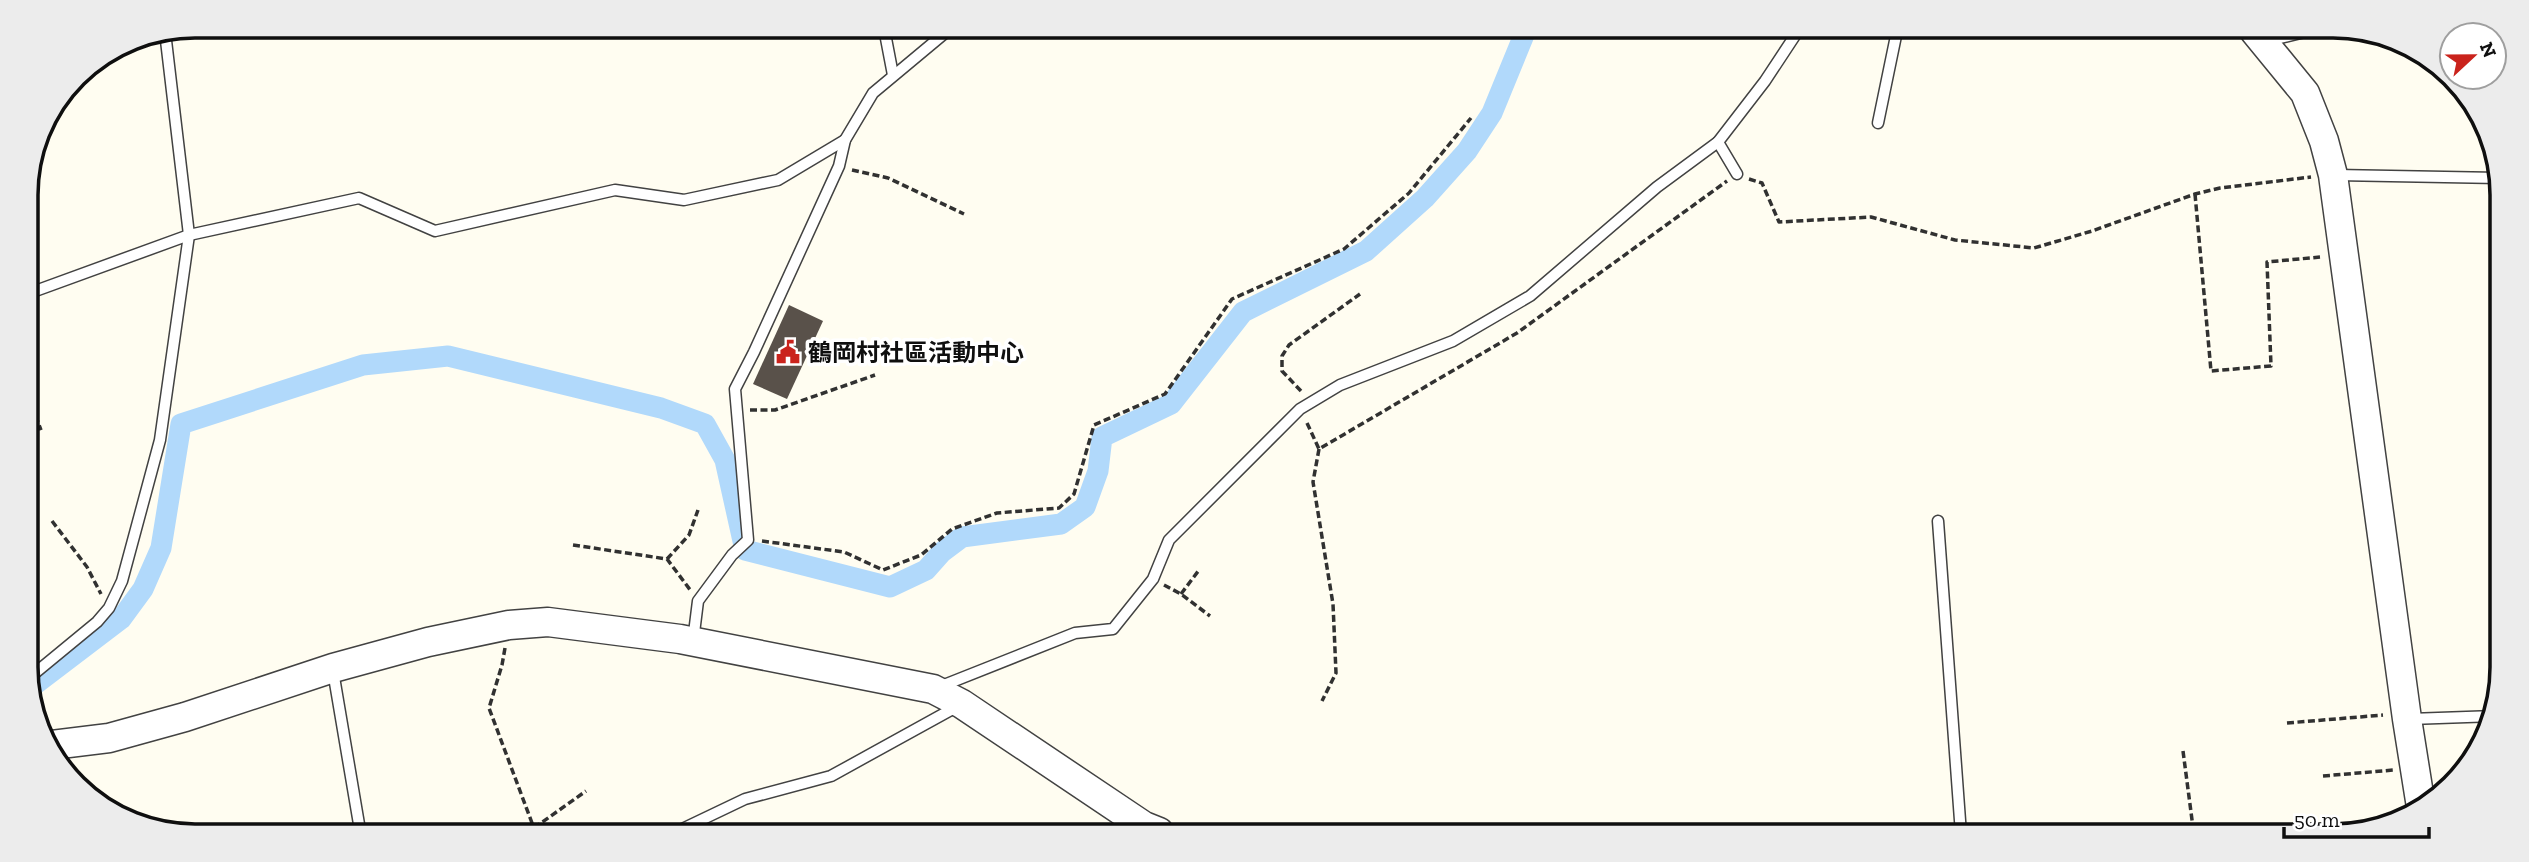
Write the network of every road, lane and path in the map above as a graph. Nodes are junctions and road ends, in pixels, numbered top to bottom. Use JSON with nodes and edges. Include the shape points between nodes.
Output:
{"nodes":[{"id":1,"x":1793,"y":38,"type":"edge"},
{"id":2,"x":1896,"y":38,"type":"edge"},
{"id":3,"x":2260,"y":38,"type":"edge"},
{"id":4,"x":886,"y":39,"type":"edge"},
{"id":5,"x":938,"y":39,"type":"edge"},
{"id":6,"x":166,"y":42,"type":"edge"},
{"id":7,"x":893,"y":75,"type":"junction"},
{"id":8,"x":1471,"y":118,"type":"dead end"},
{"id":9,"x":1878,"y":123,"type":"dead end"},
{"id":10,"x":845,"y":140,"type":"junction"},
{"id":11,"x":1718,"y":142,"type":"junction"},
{"id":12,"x":839,"y":166,"type":"junction"},
{"id":13,"x":1737,"y":174,"type":"junction"},
{"id":14,"x":2333,"y":175,"type":"junction"},
{"id":15,"x":2489,"y":178,"type":"edge"},
{"id":16,"x":2195,"y":194,"type":"junction"},
{"id":17,"x":964,"y":214,"type":"dead end"},
{"id":18,"x":189,"y":235,"type":"junction"},
{"id":19,"x":2345,"y":255,"type":"junction"},
{"id":20,"x":39,"y":290,"type":"edge"},
{"id":21,"x":1360,"y":294,"type":"dead end"},
{"id":22,"x":874,"y":375,"type":"dead end"},
{"id":23,"x":1312,"y":402,"type":"junction"},
{"id":24,"x":1300,"y":409,"type":"junction"},
{"id":25,"x":737,"y":410,"type":"junction"},
{"id":26,"x":39,"y":423,"type":"edge"},
{"id":27,"x":41,"y":430,"type":"dead end"},
{"id":28,"x":1319,"y":449,"type":"junction"},
{"id":29,"x":698,"y":510,"type":"dead end"},
{"id":30,"x":52,"y":521,"type":"dead end"},
{"id":31,"x":1938,"y":521,"type":"dead end"},
{"id":32,"x":748,"y":540,"type":"junction"},
{"id":33,"x":573,"y":545,"type":"dead end"},
{"id":34,"x":667,"y":559,"type":"junction"},
{"id":35,"x":1199,"y":570,"type":"dead end"},
{"id":36,"x":1153,"y":579,"type":"junction"},
{"id":37,"x":1181,"y":594,"type":"junction"},
{"id":38,"x":698,"y":601,"type":"junction"},
{"id":39,"x":109,"y":608,"type":"junction"},
{"id":40,"x":1210,"y":616,"type":"dead end"},
{"id":41,"x":509,"y":625,"type":"junction"},
{"id":42,"x":692,"y":642,"type":"junction"},
{"id":43,"x":333,"y":668,"type":"junction"},
{"id":44,"x":38,"y":670,"type":"edge"},
{"id":45,"x":933,"y":689,"type":"junction"},
{"id":46,"x":1322,"y":701,"type":"dead end"},
{"id":47,"x":962,"y":704,"type":"junction"},
{"id":48,"x":2406,"y":716,"type":"junction"},
{"id":49,"x":2482,"y":716,"type":"edge"},
{"id":50,"x":2287,"y":723,"type":"dead end"},
{"id":51,"x":59,"y":744,"type":"edge"},
{"id":52,"x":2183,"y":751,"type":"dead end"},
{"id":53,"x":2415,"y":768,"type":"junction"},
{"id":54,"x":2323,"y":776,"type":"dead end"},
{"id":55,"x":586,"y":791,"type":"dead end"},
{"id":56,"x":2419,"y":797,"type":"edge"},
{"id":57,"x":1960,"y":823,"type":"edge"},
{"id":58,"x":2192,"y":823,"type":"edge"},
{"id":59,"x":359,"y":824,"type":"edge"},
{"id":60,"x":532,"y":824,"type":"edge"},
{"id":61,"x":542,"y":824,"type":"edge"},
{"id":62,"x":693,"y":824,"type":"edge"},
{"id":63,"x":1139,"y":824,"type":"edge"}],
"edges":[{"from":1,"to":11,"type":"lane"},
{"from":2,"to":9,"type":"lane"},
{"from":3,"to":14,"type":"street","via":[[2305,93]]},
{"from":4,"to":7,"type":"lane"},
{"from":5,"to":7,"type":"lane"},
{"from":6,"to":18,"type":"lane"},
{"from":7,"to":10,"type":"lane","via":[[873,93]]},
{"from":8,"to":32,"type":"path","via":[[1409,192],[1344,248],[1232,299],[1164,394],[1094,425],[1074,494],[1059,508],[997,513],[952,529],[922,555],[883,569],[844,552]]},
{"from":10,"to":12,"type":"lane"},
{"from":10,"to":18,"type":"lane","via":[[778,180],[684,200],[615,190],[435,231],[359,198]]},
{"from":11,"to":13,"type":"lane"},
{"from":11,"to":23,"type":"lane","via":[[1657,187],[1530,296],[1453,341],[1340,385]]},
{"from":12,"to":17,"type":"path","via":[[888,178]]},
{"from":12,"to":25,"type":"lane","via":[[735,389]]},
{"from":13,"to":16,"type":"path","via":[[1762,183],[1779,222],[1871,217],[1955,240],[2034,248]]},
{"from":13,"to":28,"type":"path","via":[[1517,333]]},
{"from":14,"to":15,"type":"lane"},
{"from":14,"to":16,"type":"path"},
{"from":14,"to":19,"type":"street"},
{"from":16,"to":19,"type":"path","via":[[2211,370],[2271,366],[2267,262]]},
{"from":18,"to":20,"type":"lane"},
{"from":18,"to":39,"type":"lane","via":[[160,440],[122,581]]},
{"from":19,"to":48,"type":"street"},
{"from":21,"to":23,"type":"path","via":[[1289,345],[1282,356],[1282,371]]},
{"from":22,"to":25,"type":"path","via":[[775,410]]},
{"from":23,"to":24,"type":"lane"},
{"from":24,"to":28,"type":"path"},
{"from":24,"to":36,"type":"lane","via":[[1169,540]]},
{"from":25,"to":32,"type":"lane"},
{"from":26,"to":27,"type":"path"},
{"from":28,"to":46,"type":"path","via":[[1313,482],[1333,604],[1336,673]]},
{"from":29,"to":34,"type":"path","via":[[689,535]]},
{"from":30,"to":39,"type":"path","via":[[87,567]]},
{"from":31,"to":57,"type":"lane"},
{"from":32,"to":38,"type":"lane"},
{"from":33,"to":34,"type":"path"},
{"from":34,"to":38,"type":"path"},
{"from":35,"to":37,"type":"path"},
{"from":36,"to":37,"type":"path"},
{"from":36,"to":45,"type":"lane","via":[[1113,629],[1076,633]]},
{"from":37,"to":40,"type":"path"},
{"from":38,"to":42,"type":"lane"},
{"from":39,"to":44,"type":"lane"},
{"from":41,"to":42,"type":"street","via":[[548,622]]},
{"from":41,"to":43,"type":"street"},
{"from":41,"to":60,"type":"path","via":[[489,708]]},
{"from":42,"to":45,"type":"street"},
{"from":43,"to":51,"type":"street","via":[[109,738]]},
{"from":43,"to":59,"type":"lane"},
{"from":45,"to":47,"type":"street"},
{"from":47,"to":62,"type":"lane","via":[[831,776],[745,799]]},
{"from":47,"to":63,"type":"street"},
{"from":48,"to":49,"type":"lane"},
{"from":48,"to":50,"type":"path"},
{"from":48,"to":53,"type":"street"},
{"from":52,"to":58,"type":"path"},
{"from":53,"to":54,"type":"path"},
{"from":53,"to":56,"type":"street"},
{"from":55,"to":61,"type":"path"}]}
